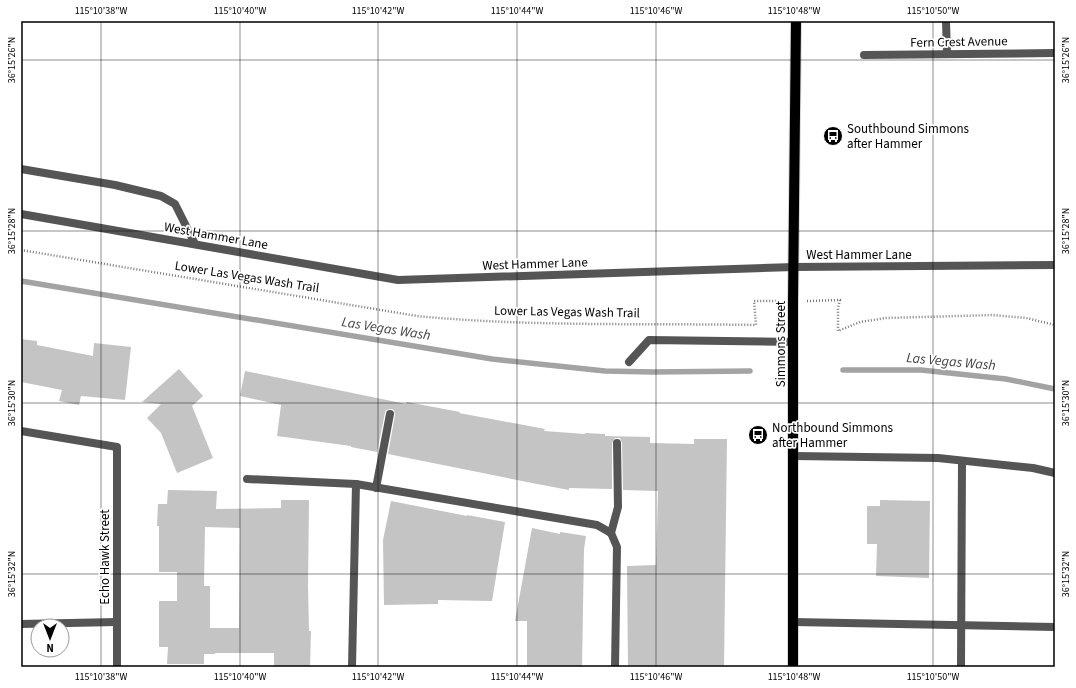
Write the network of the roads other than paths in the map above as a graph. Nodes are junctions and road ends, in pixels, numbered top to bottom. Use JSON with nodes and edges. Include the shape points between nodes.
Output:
{"nodes":[{"id":1,"x":796,"y":21,"type":"edge"},
{"id":2,"x":946,"y":21,"type":"edge"},
{"id":3,"x":1055,"y":53,"type":"edge"},
{"id":4,"x":947,"y":54,"type":"junction"},
{"id":5,"x":864,"y":55,"type":"dead end"},
{"id":6,"x":21,"y":169,"type":"edge"},
{"id":7,"x":21,"y":214,"type":"edge"},
{"id":8,"x":195,"y":244,"type":"junction"},
{"id":9,"x":1055,"y":265,"type":"edge"},
{"id":10,"x":794,"y":267,"type":"junction"},
{"id":11,"x":794,"y":342,"type":"junction"},
{"id":12,"x":629,"y":362,"type":"dead end"},
{"id":13,"x":390,"y":414,"type":"dead end"},
{"id":14,"x":21,"y":431,"type":"edge"},
{"id":15,"x":617,"y":443,"type":"dead end"},
{"id":16,"x":794,"y":456,"type":"junction"},
{"id":17,"x":962,"y":461,"type":"junction"},
{"id":18,"x":1055,"y":473,"type":"edge"},
{"id":19,"x":247,"y":480,"type":"dead end"},
{"id":20,"x":356,"y":484,"type":"junction"},
{"id":21,"x":376,"y":488,"type":"junction"},
{"id":22,"x":611,"y":533,"type":"junction"},
{"id":23,"x":117,"y":622,"type":"junction"},
{"id":24,"x":793,"y":622,"type":"junction"},
{"id":25,"x":21,"y":624,"type":"edge"},
{"id":26,"x":961,"y":625,"type":"junction"},
{"id":27,"x":1055,"y":627,"type":"edge"},
{"id":28,"x":117,"y":667,"type":"edge"},
{"id":29,"x":352,"y":667,"type":"edge"},
{"id":30,"x":615,"y":667,"type":"edge"},
{"id":31,"x":793,"y":667,"type":"edge"},
{"id":32,"x":961,"y":667,"type":"edge"}],
"edges":[{"from":1,"to":10,"type":"main road","name":"Simmons Street"},
{"from":2,"to":4,"type":"street"},
{"from":3,"to":4,"type":"street","name":"Fern Crest Avenue"},
{"from":4,"to":5,"type":"street","name":"Fern Crest Avenue"},
{"from":6,"to":8,"type":"street","via":[[115,184],[161,196],[175,204]]},
{"from":7,"to":8,"type":"street","name":"West Hammer Lane"},
{"from":8,"to":10,"type":"street","name":"West Hammer Lane","via":[[398,280]]},
{"from":9,"to":10,"type":"street","name":"West Hammer Lane"},
{"from":10,"to":11,"type":"main road","name":"Simmons Street"},
{"from":11,"to":12,"type":"street","via":[[649,340]]},
{"from":11,"to":16,"type":"main road","name":"Simmons Street"},
{"from":13,"to":21,"type":"street"},
{"from":14,"to":23,"type":"street","name":"Echo Hawk Street","via":[[118,447]]},
{"from":15,"to":22,"type":"street","via":[[618,507]]},
{"from":16,"to":17,"type":"street","via":[[938,458]]},
{"from":16,"to":24,"type":"main road","name":"Simmons Street"},
{"from":17,"to":18,"type":"street","via":[[1033,468]]},
{"from":17,"to":26,"type":"street"},
{"from":19,"to":20,"type":"street"},
{"from":20,"to":21,"type":"street"},
{"from":20,"to":29,"type":"street"},
{"from":21,"to":22,"type":"street","via":[[597,525]]},
{"from":22,"to":30,"type":"street","via":[[617,547]]},
{"from":23,"to":25,"type":"street"},
{"from":23,"to":28,"type":"street","name":"Echo Hawk Street"},
{"from":24,"to":26,"type":"street"},
{"from":24,"to":31,"type":"main road","name":"Simmons Street"},
{"from":26,"to":27,"type":"street"},
{"from":26,"to":32,"type":"street"}]}
